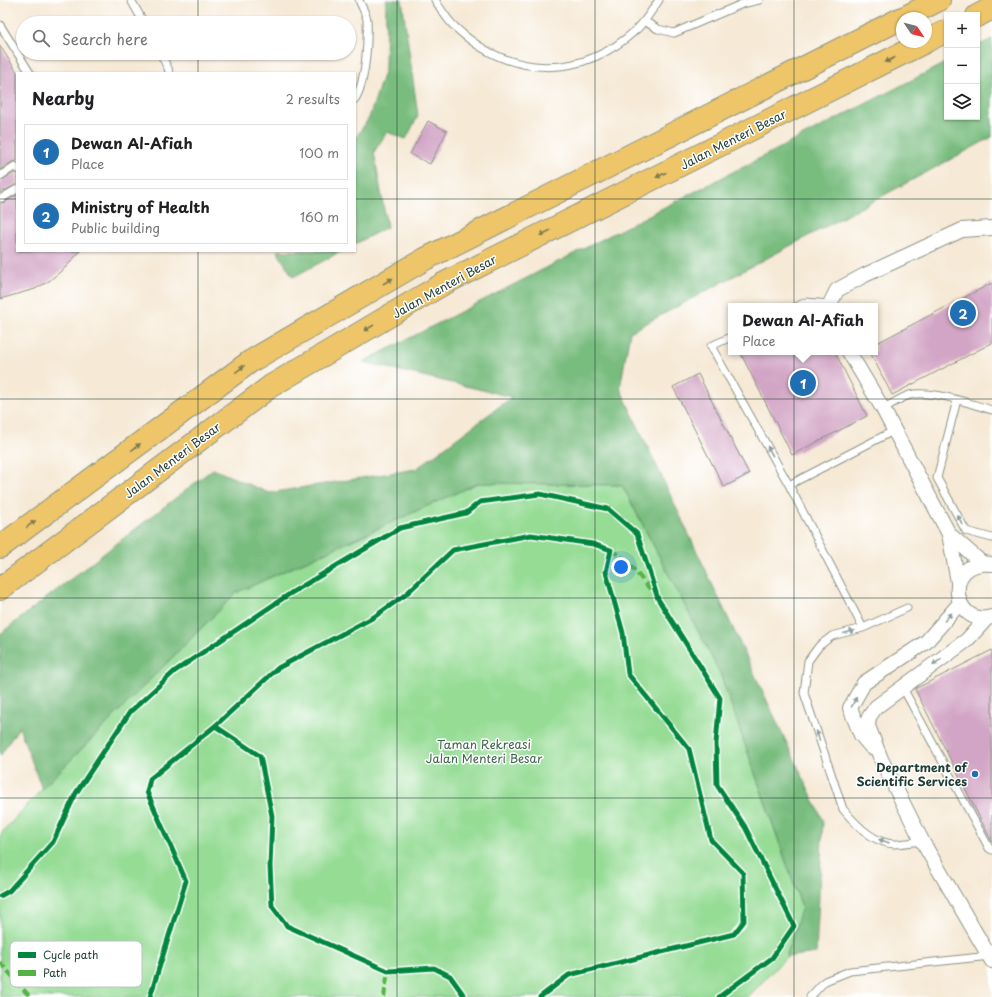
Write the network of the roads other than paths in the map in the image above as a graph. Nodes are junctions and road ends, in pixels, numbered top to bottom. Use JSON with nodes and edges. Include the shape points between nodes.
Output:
{"nodes":[{"id":1,"x":131,"y":0,"type":"edge"},
{"id":2,"x":359,"y":0,"type":"edge"},
{"id":3,"x":435,"y":0,"type":"edge"},
{"id":4,"x":659,"y":0,"type":"edge"},
{"id":5,"x":759,"y":0,"type":"edge"},
{"id":6,"x":939,"y":0,"type":"edge"},
{"id":7,"x":992,"y":8,"type":"edge"},
{"id":8,"x":914,"y":12,"type":"edge"},
{"id":9,"x":980,"y":14,"type":"edge"},
{"id":10,"x":140,"y":16,"type":"edge"},
{"id":11,"x":644,"y":21,"type":"junction"},
{"id":12,"x":896,"y":21,"type":"edge"},
{"id":13,"x":0,"y":25,"type":"edge"},
{"id":14,"x":944,"y":32,"type":"edge"},
{"id":15,"x":932,"y":38,"type":"edge"},
{"id":16,"x":913,"y":48,"type":"edge"},
{"id":17,"x":16,"y":51,"type":"edge"},
{"id":18,"x":22,"y":60,"type":"edge"},
{"id":19,"x":164,"y":60,"type":"edge"},
{"id":20,"x":29,"y":72,"type":"edge"},
{"id":21,"x":168,"y":72,"type":"edge"},
{"id":22,"x":356,"y":97,"type":"edge"},
{"id":23,"x":16,"y":168,"type":"edge"},
{"id":24,"x":0,"y":176,"type":"edge"},
{"id":25,"x":16,"y":190,"type":"edge"},
{"id":26,"x":2,"y":198,"type":"dead end"},
{"id":27,"x":992,"y":228,"type":"edge"},
{"id":28,"x":830,"y":303,"type":"edge"},
{"id":29,"x":728,"y":338,"type":"edge"},
{"id":30,"x":851,"y":355,"type":"edge"},
{"id":31,"x":958,"y":400,"type":"junction"},
{"id":32,"x":883,"y":409,"type":"junction"},
{"id":33,"x":992,"y":410,"type":"edge"},
{"id":34,"x":895,"y":430,"type":"junction"},
{"id":35,"x":789,"y":485,"type":"junction"},
{"id":36,"x":949,"y":534,"type":"junction"},
{"id":37,"x":992,"y":538,"type":"edge"},
{"id":38,"x":0,"y":547,"type":"edge"},
{"id":39,"x":987,"y":563,"type":"edge"},
{"id":40,"x":958,"y":582,"type":"junction"},
{"id":41,"x":0,"y":589,"type":"edge"},
{"id":42,"x":960,"y":604,"type":"junction"},
{"id":43,"x":907,"y":608,"type":"dead end"},
{"id":44,"x":990,"y":617,"type":"edge"},
{"id":45,"x":863,"y":628,"type":"junction"},
{"id":46,"x":903,"y":688,"type":"junction"},
{"id":47,"x":881,"y":760,"type":"junction"},
{"id":48,"x":922,"y":841,"type":"junction"},
{"id":49,"x":992,"y":850,"type":"edge"},
{"id":50,"x":991,"y":957,"type":"edge"},
{"id":51,"x":810,"y":997,"type":"edge"}],
"edges":[{"from":1,"to":10,"type":"lane"},
{"from":2,"to":22,"type":"lane","via":[[367,18],[360,91]]},
{"from":3,"to":11,"type":"lane","via":[[453,26],[480,48],[511,62],[545,68],[579,63],[611,50],[638,29]]},
{"from":4,"to":11,"type":"lane"},
{"from":5,"to":11,"type":"lane","via":[[742,4],[674,33],[658,29]]},
{"from":6,"to":8,"type":"main road"},
{"from":7,"to":9,"type":"main road"},
{"from":38,"to":12,"type":"main road","one_way":true,"via":[[251,361],[405,270]]},
{"from":13,"to":17,"type":"lane"},
{"from":14,"to":15,"type":"main road","name":"Jalan Menteri Besar"},
{"from":16,"to":41,"type":"main road","name":"Jalan Menteri Besar","one_way":true,"via":[[429,292],[271,386]]},
{"from":18,"to":20,"type":"lane"},
{"from":19,"to":21,"type":"lane"},
{"from":23,"to":24,"type":"lane"},
{"from":25,"to":26,"type":"lane"},
{"from":27,"to":28,"type":"street","via":[[962,230],[837,290]]},
{"from":35,"to":29,"type":"lane","one_way":true,"via":[[711,346]]},
{"from":30,"to":32,"type":"street"},
{"from":31,"to":32,"type":"lane","via":[[912,394]]},
{"from":31,"to":33,"type":"lane"},
{"from":37,"to":31,"type":"lane","one_way":true,"via":[[966,531],[937,478]]},
{"from":32,"to":34,"type":"street"},
{"from":34,"to":35,"type":"lane"},
{"from":34,"to":36,"type":"street"},
{"from":35,"to":45,"type":"lane"},
{"from":36,"to":39,"type":"street"},
{"from":36,"to":40,"type":"street"},
{"from":39,"to":40,"type":"street","via":[[972,566],[963,573]]},
{"from":40,"to":42,"type":"street"},
{"from":42,"to":44,"type":"street","via":[[976,617]]},
{"from":47,"to":42,"type":"street","one_way":true,"via":[[862,735],[850,708],[864,683],[926,642]]},
{"from":43,"to":45,"type":"lane"},
{"from":44,"to":46,"type":"street","one_way":true,"via":[[967,640]]},
{"from":48,"to":45,"type":"lane","one_way":true,"via":[[892,844],[873,837],[855,824],[843,809],[804,692],[808,661],[819,646],[832,636]]},
{"from":46,"to":47,"type":"street","via":[[876,707],[869,717],[868,726]]},
{"from":46,"to":49,"type":"lane"},
{"from":47,"to":48,"type":"street"},
{"from":48,"to":50,"type":"street"},
{"from":50,"to":51,"type":"lane","via":[[850,972],[825,981]]}]}
